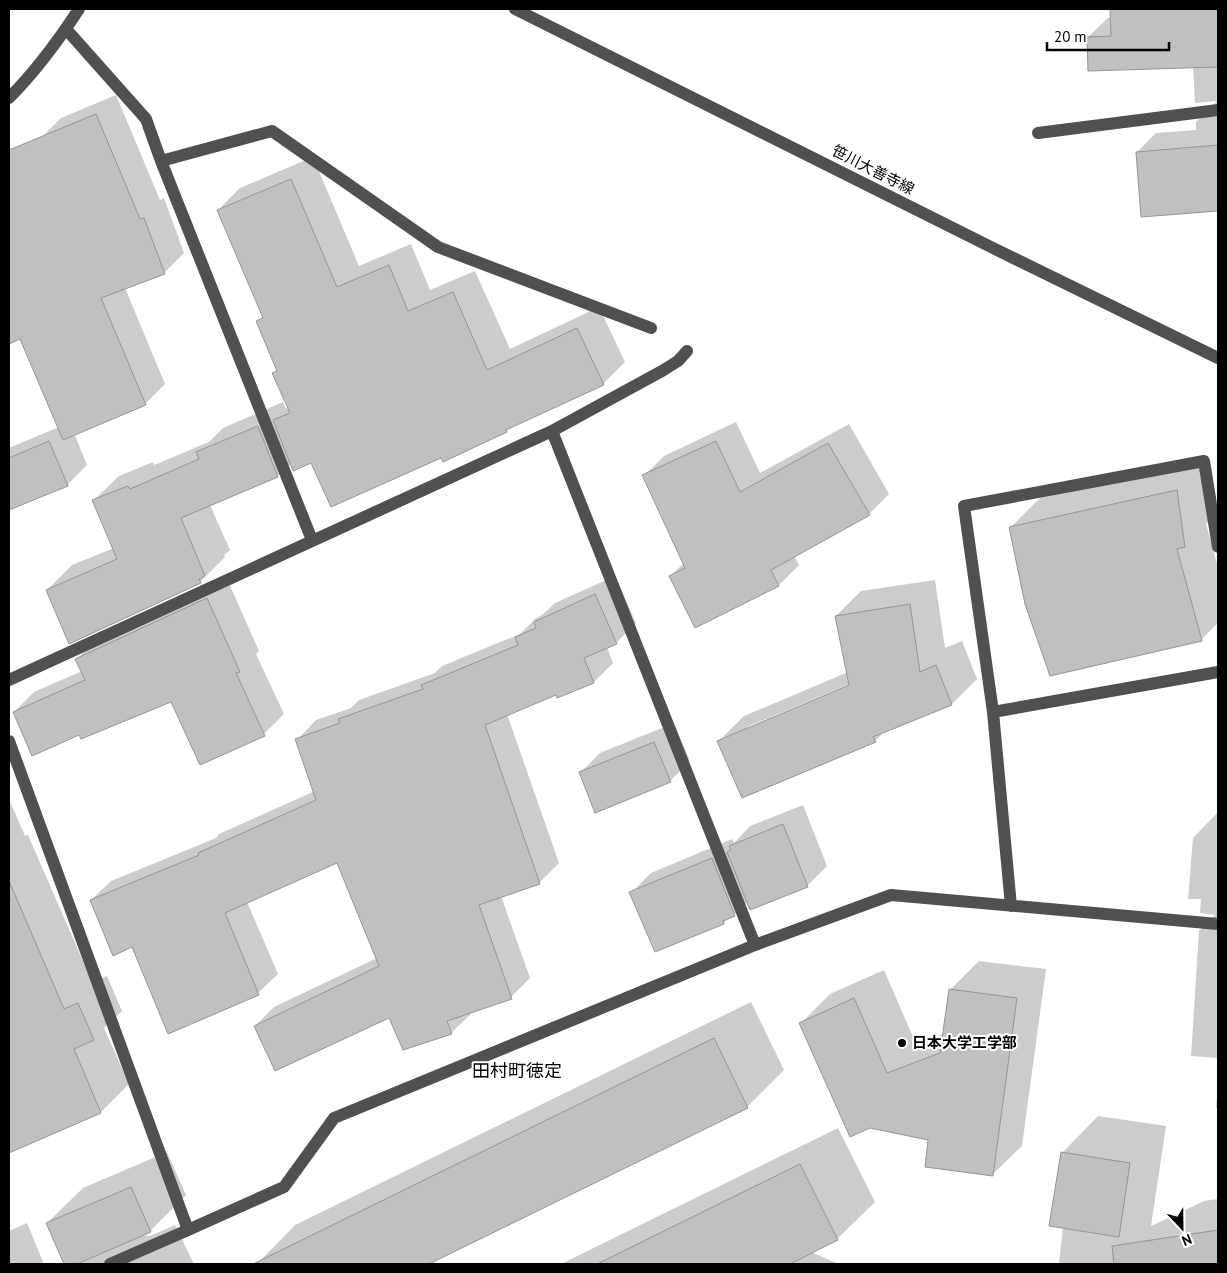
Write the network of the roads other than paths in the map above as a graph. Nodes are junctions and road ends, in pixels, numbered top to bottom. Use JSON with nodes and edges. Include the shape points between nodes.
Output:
{"nodes":[{"id":1,"x":79,"y":9,"type":"edge"},
{"id":2,"x":514,"y":9,"type":"edge"},
{"id":3,"x":66,"y":29,"type":"junction"},
{"id":4,"x":9,"y":98,"type":"edge"},
{"id":5,"x":1218,"y":110,"type":"edge"},
{"id":6,"x":1038,"y":133,"type":"dead end"},
{"id":7,"x":161,"y":161,"type":"junction"},
{"id":8,"x":651,"y":328,"type":"dead end"},
{"id":9,"x":687,"y":351,"type":"dead end"},
{"id":10,"x":1218,"y":358,"type":"edge"},
{"id":11,"x":552,"y":430,"type":"junction"},
{"id":12,"x":312,"y":540,"type":"junction"},
{"id":13,"x":1218,"y":547,"type":"edge"},
{"id":14,"x":1218,"y":672,"type":"edge"},
{"id":15,"x":9,"y":680,"type":"edge"},
{"id":16,"x":992,"y":712,"type":"junction"},
{"id":17,"x":9,"y":741,"type":"edge"},
{"id":18,"x":1011,"y":906,"type":"junction"},
{"id":19,"x":1218,"y":924,"type":"edge"},
{"id":20,"x":756,"y":945,"type":"junction"},
{"id":21,"x":188,"y":1230,"type":"junction"},
{"id":22,"x":110,"y":1264,"type":"edge"}],
"edges":[{"from":1,"to":3,"type":"street"},
{"from":2,"to":10,"type":"street","name":"笹川大善寺線"},
{"from":3,"to":4,"type":"street","via":[[29,78]]},
{"from":3,"to":7,"type":"street","via":[[146,119]]},
{"from":5,"to":6,"type":"street"},
{"from":7,"to":8,"type":"street","via":[[272,132],[438,247]]},
{"from":7,"to":12,"type":"street"},
{"from":9,"to":11,"type":"street","via":[[662,371]]},
{"from":11,"to":12,"type":"street"},
{"from":11,"to":20,"type":"street"},
{"from":12,"to":15,"type":"street"},
{"from":13,"to":16,"type":"street","via":[[1204,462],[964,506]]},
{"from":14,"to":16,"type":"street"},
{"from":16,"to":18,"type":"street"},
{"from":17,"to":21,"type":"street"},
{"from":18,"to":19,"type":"street"},
{"from":18,"to":20,"type":"street","via":[[891,895]]},
{"from":20,"to":21,"type":"street","via":[[334,1118],[284,1187]]},
{"from":21,"to":22,"type":"street"}]}
